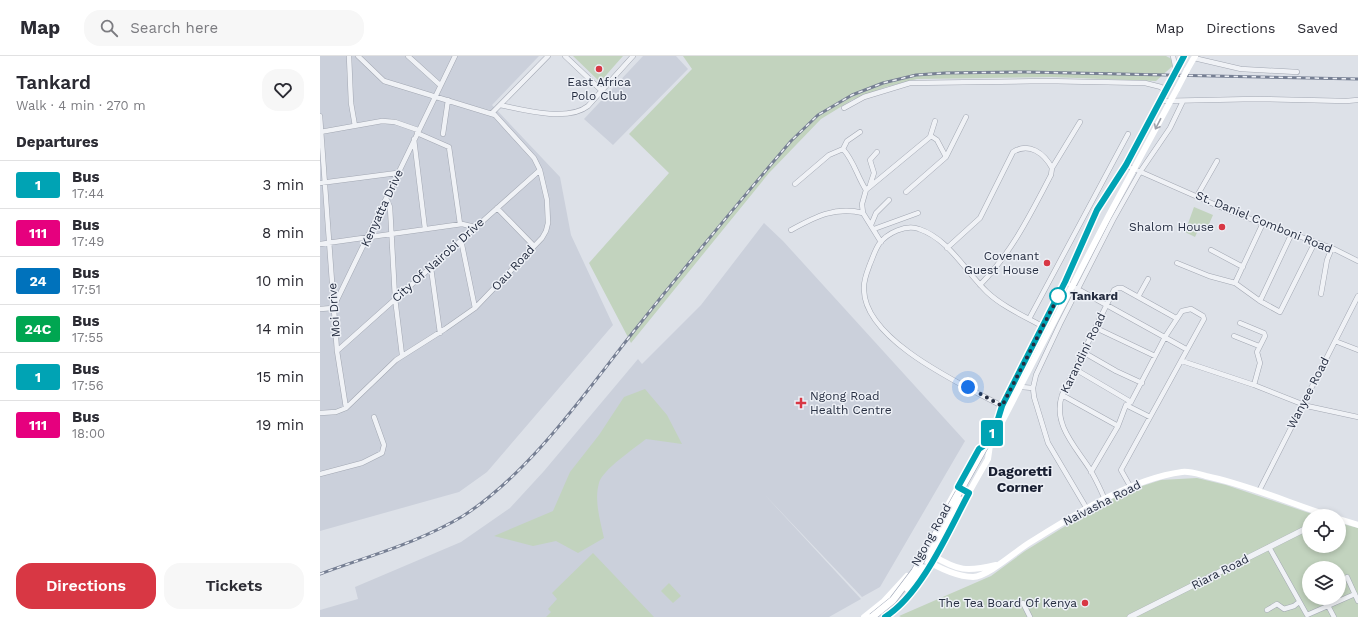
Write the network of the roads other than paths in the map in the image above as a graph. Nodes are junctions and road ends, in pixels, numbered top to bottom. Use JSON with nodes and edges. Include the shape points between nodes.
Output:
{"nodes":[{"id":1,"x":349,"y":56,"type":"edge"},
{"id":2,"x":358,"y":56,"type":"edge"},
{"id":3,"x":408,"y":56,"type":"edge"},
{"id":4,"x":455,"y":56,"type":"edge"},
{"id":5,"x":548,"y":56,"type":"edge"},
{"id":6,"x":565,"y":56,"type":"edge"},
{"id":7,"x":633,"y":56,"type":"edge"},
{"id":8,"x":1173,"y":56,"type":"edge"},
{"id":9,"x":1184,"y":56,"type":"edge"},
{"id":10,"x":1194,"y":57,"type":"edge"},
{"id":11,"x":1176,"y":70,"type":"junction"},
{"id":12,"x":1297,"y":72,"type":"dead end"},
{"id":13,"x":440,"y":85,"type":"junction"},
{"id":14,"x":601,"y":90,"type":"junction"},
{"id":15,"x":1165,"y":92,"type":"junction"},
{"id":16,"x":435,"y":96,"type":"junction"},
{"id":17,"x":448,"y":100,"type":"junction"},
{"id":18,"x":1358,"y":100,"type":"edge"},
{"id":19,"x":1160,"y":101,"type":"junction"},
{"id":20,"x":1170,"y":101,"type":"junction"},
{"id":21,"x":1183,"y":101,"type":"junction"},
{"id":22,"x":500,"y":105,"type":"junction"},
{"id":23,"x":844,"y":108,"type":"dead end"},
{"id":24,"x":492,"y":113,"type":"junction"},
{"id":25,"x":320,"y":116,"type":"edge"},
{"id":26,"x":966,"y":117,"type":"dead end"},
{"id":27,"x":935,"y":121,"type":"dead end"},
{"id":28,"x":1080,"y":122,"type":"dead end"},
{"id":29,"x":355,"y":126,"type":"junction"},
{"id":30,"x":418,"y":131,"type":"junction"},
{"id":31,"x":320,"y":132,"type":"edge"},
{"id":32,"x":860,"y":132,"type":"dead end"},
{"id":33,"x":443,"y":134,"type":"dead end"},
{"id":34,"x":1128,"y":134,"type":"dead end"},
{"id":35,"x":931,"y":136,"type":"junction"},
{"id":36,"x":414,"y":139,"type":"junction"},
{"id":37,"x":843,"y":149,"type":"junction"},
{"id":38,"x":877,"y":152,"type":"dead end"},
{"id":39,"x":946,"y":158,"type":"junction"},
{"id":40,"x":1217,"y":160,"type":"dead end"},
{"id":41,"x":1126,"y":165,"type":"junction"},
{"id":42,"x":1052,"y":168,"type":"junction"},
{"id":43,"x":540,"y":170,"type":"junction"},
{"id":44,"x":1137,"y":171,"type":"junction"},
{"id":45,"x":397,"y":173,"type":"junction"},
{"id":46,"x":322,"y":182,"type":"edge"},
{"id":47,"x":795,"y":184,"type":"dead end"},
{"id":48,"x":868,"y":188,"type":"junction"},
{"id":49,"x":906,"y":192,"type":"dead end"},
{"id":50,"x":1197,"y":196,"type":"junction"},
{"id":51,"x":386,"y":200,"type":"junction"},
{"id":52,"x":889,"y":200,"type":"dead end"},
{"id":53,"x":496,"y":208,"type":"junction"},
{"id":54,"x":863,"y":212,"type":"junction"},
{"id":55,"x":918,"y":214,"type":"dead end"},
{"id":56,"x":1263,"y":223,"type":"junction"},
{"id":57,"x":460,"y":224,"type":"junction"},
{"id":58,"x":475,"y":227,"type":"junction"},
{"id":59,"x":873,"y":227,"type":"junction"},
{"id":60,"x":426,"y":229,"type":"junction"},
{"id":61,"x":791,"y":230,"type":"dead end"},
{"id":62,"x":392,"y":233,"type":"junction"},
{"id":63,"x":1292,"y":233,"type":"junction"},
{"id":64,"x":369,"y":236,"type":"junction"},
{"id":65,"x":461,"y":240,"type":"junction"},
{"id":66,"x":881,"y":242,"type":"junction"},
{"id":67,"x":1315,"y":242,"type":"junction"},
{"id":68,"x":328,"y":243,"type":"junction"},
{"id":69,"x":320,"y":244,"type":"edge"},
{"id":70,"x":534,"y":246,"type":"junction"},
{"id":71,"x":947,"y":248,"type":"junction"},
{"id":72,"x":1332,"y":248,"type":"junction"},
{"id":73,"x":1211,"y":250,"type":"dead end"},
{"id":74,"x":1358,"y":261,"type":"edge"},
{"id":75,"x":1177,"y":263,"type":"dead end"},
{"id":76,"x":1243,"y":267,"type":"junction"},
{"id":77,"x":431,"y":268,"type":"junction"},
{"id":78,"x":1148,"y":279,"type":"dead end"},
{"id":79,"x":1065,"y":282,"type":"junction"},
{"id":80,"x":1235,"y":283,"type":"junction"},
{"id":81,"x":980,"y":285,"type":"junction"},
{"id":82,"x":1075,"y":287,"type":"junction"},
{"id":83,"x":1320,"y":294,"type":"dead end"},
{"id":84,"x":1358,"y":296,"type":"edge"},
{"id":85,"x":1138,"y":297,"type":"junction"},
{"id":86,"x":395,"y":298,"type":"junction"},
{"id":87,"x":1260,"y":301,"type":"junction"},
{"id":88,"x":1106,"y":305,"type":"junction"},
{"id":89,"x":333,"y":308,"type":"junction"},
{"id":90,"x":475,"y":308,"type":"junction"},
{"id":91,"x":320,"y":309,"type":"edge"},
{"id":92,"x":1176,"y":318,"type":"junction"},
{"id":93,"x":1029,"y":319,"type":"junction"},
{"id":94,"x":1240,"y":323,"type":"dead end"},
{"id":95,"x":1044,"y":327,"type":"junction"},
{"id":96,"x":1096,"y":328,"type":"junction"},
{"id":97,"x":440,"y":333,"type":"junction"},
{"id":98,"x":1234,"y":336,"type":"dead end"},
{"id":99,"x":1165,"y":337,"type":"junction"},
{"id":100,"x":1335,"y":341,"type":"junction"},
{"id":101,"x":1259,"y":346,"type":"junction"},
{"id":102,"x":1186,"y":349,"type":"junction"},
{"id":103,"x":1358,"y":350,"type":"edge"},
{"id":104,"x":337,"y":351,"type":"junction"},
{"id":105,"x":1084,"y":352,"type":"junction"},
{"id":106,"x":402,"y":355,"type":"junction"},
{"id":107,"x":1155,"y":356,"type":"junction"},
{"id":108,"x":1182,"y":361,"type":"junction"},
{"id":109,"x":1075,"y":369,"type":"junction"},
{"id":110,"x":1028,"y":373,"type":"junction"},
{"id":111,"x":1036,"y":376,"type":"junction"},
{"id":112,"x":1142,"y":383,"type":"junction"},
{"id":113,"x":1254,"y":385,"type":"junction"},
{"id":114,"x":1021,"y":387,"type":"junction"},
{"id":115,"x":1033,"y":388,"type":"junction"},
{"id":116,"x":1062,"y":395,"type":"junction"},
{"id":117,"x":1302,"y":403,"type":"junction"},
{"id":118,"x":1128,"y":404,"type":"junction"},
{"id":119,"x":1002,"y":406,"type":"junction"},
{"id":120,"x":346,"y":408,"type":"junction"},
{"id":121,"x":320,"y":413,"type":"edge"},
{"id":122,"x":374,"y":417,"type":"dead end"},
{"id":123,"x":1150,"y":417,"type":"junction"},
{"id":124,"x":1358,"y":417,"type":"edge"},
{"id":125,"x":1118,"y":426,"type":"junction"},
{"id":126,"x":988,"y":444,"type":"junction"},
{"id":127,"x":1091,"y":472,"type":"junction"},
{"id":128,"x":320,"y":474,"type":"edge"},
{"id":129,"x":1130,"y":486,"type":"junction"},
{"id":130,"x":958,"y":487,"type":"junction"},
{"id":131,"x":1259,"y":491,"type":"junction"},
{"id":132,"x":969,"y":493,"type":"junction"},
{"id":133,"x":1106,"y":500,"type":"junction"},
{"id":134,"x":1087,"y":509,"type":"junction"},
{"id":135,"x":1309,"y":509,"type":"edge"},
{"id":136,"x":1346,"y":521,"type":"edge"},
{"id":137,"x":1358,"y":525,"type":"edge"},
{"id":138,"x":1302,"y":530,"type":"edge"},
{"id":139,"x":1269,"y":547,"type":"junction"},
{"id":140,"x":925,"y":551,"type":"junction"},
{"id":141,"x":935,"y":557,"type":"junction"},
{"id":142,"x":921,"y":558,"type":"junction"},
{"id":143,"x":931,"y":563,"type":"junction"},
{"id":144,"x":998,"y":565,"type":"junction"},
{"id":145,"x":1347,"y":577,"type":"dead end"},
{"id":146,"x":1355,"y":594,"type":"junction"},
{"id":147,"x":1346,"y":598,"type":"edge"},
{"id":148,"x":884,"y":601,"type":"junction"},
{"id":149,"x":1358,"y":601,"type":"edge"},
{"id":150,"x":1299,"y":602,"type":"junction"},
{"id":151,"x":1023,"y":603,"type":"dead end"},
{"id":152,"x":1328,"y":605,"type":"joint"},
{"id":153,"x":1267,"y":610,"type":"dead end"},
{"id":154,"x":895,"y":615,"type":"edge"},
{"id":155,"x":1308,"y":616,"type":"edge"},
{"id":156,"x":864,"y":617,"type":"edge"},
{"id":157,"x":872,"y":617,"type":"edge"},
{"id":158,"x":879,"y":617,"type":"edge"},
{"id":159,"x":885,"y":617,"type":"edge"},
{"id":160,"x":1030,"y":617,"type":"edge"},
{"id":161,"x":1130,"y":617,"type":"edge"},
{"id":162,"x":1334,"y":617,"type":"edge"}],
"edges":[{"from":1,"to":29,"type":"street","via":[[351,103]]},
{"from":2,"to":16,"type":"street","via":[[386,82]]},
{"from":3,"to":13,"type":"street"},
{"from":4,"to":13,"type":"street","name":"Kenyatta Drive"},
{"from":5,"to":22,"type":"street"},
{"from":6,"to":14,"type":"street"},
{"from":7,"to":14,"type":"street"},
{"from":8,"to":11,"type":"street"},
{"from":9,"to":11,"type":"main road","name":"Ngong Road"},
{"from":10,"to":12,"type":"street","via":[[1241,69]]},
{"from":10,"to":20,"type":"main road","name":"Ngong Road","bridge":true},
{"from":11,"to":15,"type":"main road","name":"Ngong Road","bridge":true},
{"from":13,"to":16,"type":"street","name":"Kenyatta Drive"},
{"from":14,"to":22,"type":"street","via":[[588,106],[576,112],[537,113]]},
{"from":15,"to":19,"type":"main road","name":"Ngong Road"},
{"from":15,"to":23,"type":"street","via":[[1161,87],[1145,83],[1045,81],[910,84],[867,97]]},
{"from":16,"to":17,"type":"street"},
{"from":16,"to":30,"type":"street","name":"Kenyatta Drive"},
{"from":17,"to":24,"type":"street"},
{"from":17,"to":33,"type":"street"},
{"from":18,"to":21,"type":"street"},
{"from":19,"to":20,"type":"street"},
{"from":19,"to":41,"type":"main road","name":"Ngong Road"},
{"from":20,"to":21,"type":"street"},
{"from":20,"to":44,"type":"main road","name":"Ngong Road","one_way":true},
{"from":21,"to":44,"type":"street","via":[[1170,128]]},
{"from":22,"to":24,"type":"street"},
{"from":24,"to":43,"type":"street","name":"Oau Road","via":[[534,158]]},
{"from":25,"to":31,"type":"street","name":"Moi Drive"},
{"from":26,"to":39,"type":"street"},
{"from":27,"to":35,"type":"street"},
{"from":28,"to":42,"type":"street"},
{"from":29,"to":30,"type":"street","via":[[382,121],[395,122]]},
{"from":29,"to":31,"type":"street"},
{"from":30,"to":36,"type":"street","name":"Kenyatta Drive"},
{"from":30,"to":57,"type":"street","via":[[449,147]]},
{"from":31,"to":46,"type":"street","name":"Moi Drive"},
{"from":32,"to":37,"type":"street","via":[[847,141]]},
{"from":34,"to":93,"type":"street"},
{"from":35,"to":39,"type":"street","via":[[938,140]]},
{"from":35,"to":48,"type":"street"},
{"from":36,"to":45,"type":"street","name":"Kenyatta Drive"},
{"from":36,"to":60,"type":"street"},
{"from":37,"to":47,"type":"street","via":[[829,156]]},
{"from":37,"to":48,"type":"street","via":[[853,161],[859,178]]},
{"from":38,"to":48,"type":"street","via":[[870,160],[874,173]]},
{"from":39,"to":49,"type":"street"},
{"from":40,"to":50,"type":"street"},
{"from":41,"to":44,"type":"street","name":"St. Daniel Comboni Road"},
{"from":41,"to":79,"type":"main road","name":"Ngong Road","via":[[1097,210]]},
{"from":42,"to":71,"type":"street","via":[[1037,151],[1022,148],[1013,152],[978,220]]},
{"from":42,"to":81,"type":"street","via":[[1015,243],[998,267]]},
{"from":43,"to":53,"type":"street","name":"City Of Nairobi Drive"},
{"from":43,"to":70,"type":"street","name":"Oau Road","via":[[546,195],[548,222],[546,232]]},
{"from":44,"to":50,"type":"street","name":"St. Daniel Comboni Road"},
{"from":44,"to":82,"type":"main road","name":"Ngong Road","via":[[1108,217]]},
{"from":45,"to":46,"type":"street"},
{"from":45,"to":51,"type":"street","name":"Kenyatta Drive"},
{"from":46,"to":68,"type":"street","name":"Moi Drive"},
{"from":48,"to":54,"type":"street","via":[[862,204]]},
{"from":50,"to":56,"type":"street","name":"St. Daniel Comboni Road"},
{"from":51,"to":62,"type":"street","via":[[390,208]]},
{"from":51,"to":64,"type":"street","name":"Kenyatta Drive"},
{"from":52,"to":59,"type":"street","via":[[876,213]]},
{"from":53,"to":58,"type":"street","name":"City Of Nairobi Drive"},
{"from":53,"to":70,"type":"street"},
{"from":54,"to":59,"type":"street"},
{"from":54,"to":61,"type":"street","via":[[829,212]]},
{"from":55,"to":59,"type":"street"},
{"from":56,"to":63,"type":"street","name":"St. Daniel Comboni Road"},
{"from":56,"to":76,"type":"street"},
{"from":57,"to":58,"type":"street"},
{"from":57,"to":60,"type":"street"},
{"from":58,"to":65,"type":"street","name":"City Of Nairobi Drive"},
{"from":59,"to":66,"type":"street"},
{"from":60,"to":62,"type":"street"},
{"from":62,"to":64,"type":"street"},
{"from":62,"to":86,"type":"street"},
{"from":63,"to":67,"type":"street","name":"St. Daniel Comboni Road"},
{"from":63,"to":87,"type":"street"},
{"from":64,"to":68,"type":"street"},
{"from":64,"to":89,"type":"street","name":"Kenyatta Drive"},
{"from":65,"to":77,"type":"street","name":"City Of Nairobi Drive"},
{"from":65,"to":90,"type":"street"},
{"from":66,"to":71,"type":"street","via":[[902,230],[914,228],[934,236]]},
{"from":66,"to":119,"type":"street","via":[[867,272],[864,288],[867,304],[875,319],[913,357]]},
{"from":67,"to":72,"type":"street","name":"St. Daniel Comboni Road"},
{"from":67,"to":87,"type":"street","via":[[1282,311],[1277,311]]},
{"from":68,"to":69,"type":"street"},
{"from":68,"to":89,"type":"street","name":"Moi Drive"},
{"from":70,"to":90,"type":"street","name":"Oau Road"},
{"from":71,"to":81,"type":"street"},
{"from":72,"to":74,"type":"street","name":"St. Daniel Comboni Road"},
{"from":72,"to":83,"type":"street"},
{"from":73,"to":76,"type":"street"},
{"from":75,"to":80,"type":"street"},
{"from":76,"to":80,"type":"street"},
{"from":77,"to":86,"type":"street","name":"City Of Nairobi Drive"},
{"from":77,"to":97,"type":"street"},
{"from":78,"to":85,"type":"street"},
{"from":79,"to":82,"type":"street"},
{"from":79,"to":95,"type":"main road","name":"Ngong Road"},
{"from":80,"to":87,"type":"street"},
{"from":81,"to":93,"type":"street","via":[[998,302]]},
{"from":82,"to":88,"type":"street"},
{"from":82,"to":110,"type":"main road","name":"Ngong Road"},
{"from":82,"to":111,"type":"street"},
{"from":84,"to":100,"type":"street","name":"Wanyee Road"},
{"from":85,"to":88,"type":"street","name":"Karandini Road","via":[[1118,288],[1114,290]]},
{"from":85,"to":92,"type":"street","name":"Karandini Road"},
{"from":86,"to":104,"type":"street","name":"City Of Nairobi Drive"},
{"from":86,"to":106,"type":"street"},
{"from":88,"to":96,"type":"street","name":"Karandini Road"},
{"from":88,"to":99,"type":"street"},
{"from":89,"to":91,"type":"street"},
{"from":89,"to":104,"type":"street","name":"Moi Drive"},
{"from":90,"to":97,"type":"street","name":"Oau Road"},
{"from":92,"to":99,"type":"street"},
{"from":92,"to":102,"type":"street","via":[[1187,309],[1204,317]]},
{"from":93,"to":95,"type":"street"},
{"from":94,"to":101,"type":"street","via":[[1264,333]]},
{"from":95,"to":119,"type":"main road","name":"Ngong Road"},
{"from":96,"to":105,"type":"street","name":"Karandini Road"},
{"from":96,"to":107,"type":"street"},
{"from":97,"to":106,"type":"street","name":"Oau Road"},
{"from":98,"to":101,"type":"street"},
{"from":99,"to":102,"type":"street"},
{"from":99,"to":107,"type":"street"},
{"from":100,"to":103,"type":"street"},
{"from":100,"to":117,"type":"street","name":"Wanyee Road"},
{"from":101,"to":113,"type":"street","via":[[1257,353],[1260,363]]},
{"from":102,"to":108,"type":"street"},
{"from":104,"to":120,"type":"street","name":"Moi Drive"},
{"from":105,"to":109,"type":"street","name":"Karandini Road"},
{"from":105,"to":112,"type":"street"},
{"from":106,"to":120,"type":"street","name":"Oau Road"},
{"from":107,"to":112,"type":"street"},
{"from":108,"to":113,"type":"street"},
{"from":108,"to":123,"type":"street"},
{"from":109,"to":116,"type":"street","name":"Karandini Road"},
{"from":109,"to":118,"type":"street"},
{"from":110,"to":111,"type":"street"},
{"from":110,"to":114,"type":"main road","name":"Ngong Road"},
{"from":111,"to":115,"type":"street"},
{"from":112,"to":118,"type":"street"},
{"from":113,"to":117,"type":"street"},
{"from":114,"to":115,"type":"street"},
{"from":114,"to":126,"type":"main road","name":"Ngong Road"},
{"from":115,"to":134,"type":"street","via":[[1048,443]]},
{"from":116,"to":125,"type":"street"},
{"from":116,"to":127,"type":"street","name":"Karandini Road","via":[[1059,408],[1061,421]]},
{"from":117,"to":124,"type":"street","via":[[1327,412]]},
{"from":117,"to":131,"type":"street","name":"Wanyee Road"},
{"from":118,"to":123,"type":"street"},
{"from":118,"to":125,"type":"street"},
{"from":119,"to":126,"type":"main road","name":"Ngong Road"},
{"from":120,"to":121,"type":"street","via":[[336,412]]},
{"from":122,"to":128,"type":"street","via":[[384,445],[382,453],[362,463]]},
{"from":123,"to":129,"type":"street","via":[[1121,470]]},
{"from":125,"to":127,"type":"street"},
{"from":126,"to":130,"type":"main road","name":"Ngong Road","via":[[979,449]]},
{"from":126,"to":132,"type":"main road","name":"Ngong Road","via":[[990,454]]},
{"from":126,"to":140,"type":"main road","name":"Ngong Road","bridge":true},
{"from":126,"to":158,"type":"main road","name":"Ngong Road","bridge":true,"via":[[917,578],[903,596]]},
{"from":127,"to":133,"type":"street","name":"Karandini Road"},
{"from":129,"to":131,"type":"main road","name":"Naivasha Road","via":[[1185,472],[1219,478]]},
{"from":129,"to":133,"type":"main road","name":"Naivasha Road"},
{"from":130,"to":132,"type":"main road"},
{"from":130,"to":140,"type":"main road","name":"Ngong Road"},
{"from":131,"to":135,"type":"main road","name":"Naivasha Road"},
{"from":132,"to":141,"type":"main road"},
{"from":133,"to":134,"type":"main road","name":"Naivasha Road"},
{"from":134,"to":144,"type":"main road","name":"Naivasha Road","via":[[1044,533]]},
{"from":136,"to":137,"type":"main road"},
{"from":138,"to":139,"type":"street","name":"Riara Road"},
{"from":139,"to":150,"type":"street"},
{"from":139,"to":161,"type":"street","name":"Riara Road"},
{"from":140,"to":141,"type":"main road"},
{"from":140,"to":142,"type":"main road","name":"Ngong Road","bridge":true},
{"from":141,"to":143,"type":"main road","name":"Ngong Road"},
{"from":141,"to":144,"type":"main road","via":[[962,570]]},
{"from":142,"to":143,"type":"main road"},
{"from":142,"to":148,"type":"main road","name":"Ngong Road"},
{"from":142,"to":157,"type":"main road","name":"Ngong Road","bridge":true,"via":[[904,587]]},
{"from":143,"to":144,"type":"main road","name":"Naivasha Road","via":[[960,575],[974,577],[987,573]]},
{"from":143,"to":154,"type":"main road","name":"Ngong Road"},
{"from":145,"to":146,"type":"street"},
{"from":146,"to":147,"type":"street"},
{"from":146,"to":149,"type":"street"},
{"from":148,"to":154,"type":"main road"},
{"from":148,"to":156,"type":"main road","name":"Ngong Road"},
{"from":150,"to":153,"type":"street","via":[[1284,609],[1277,604]]},
{"from":150,"to":155,"type":"street"},
{"from":151,"to":160,"type":"street"},
{"from":152,"to":155,"type":"street"},
{"from":152,"to":162,"type":"street"},
{"from":154,"to":159,"type":"main road","name":"Ngong Road"}]}
